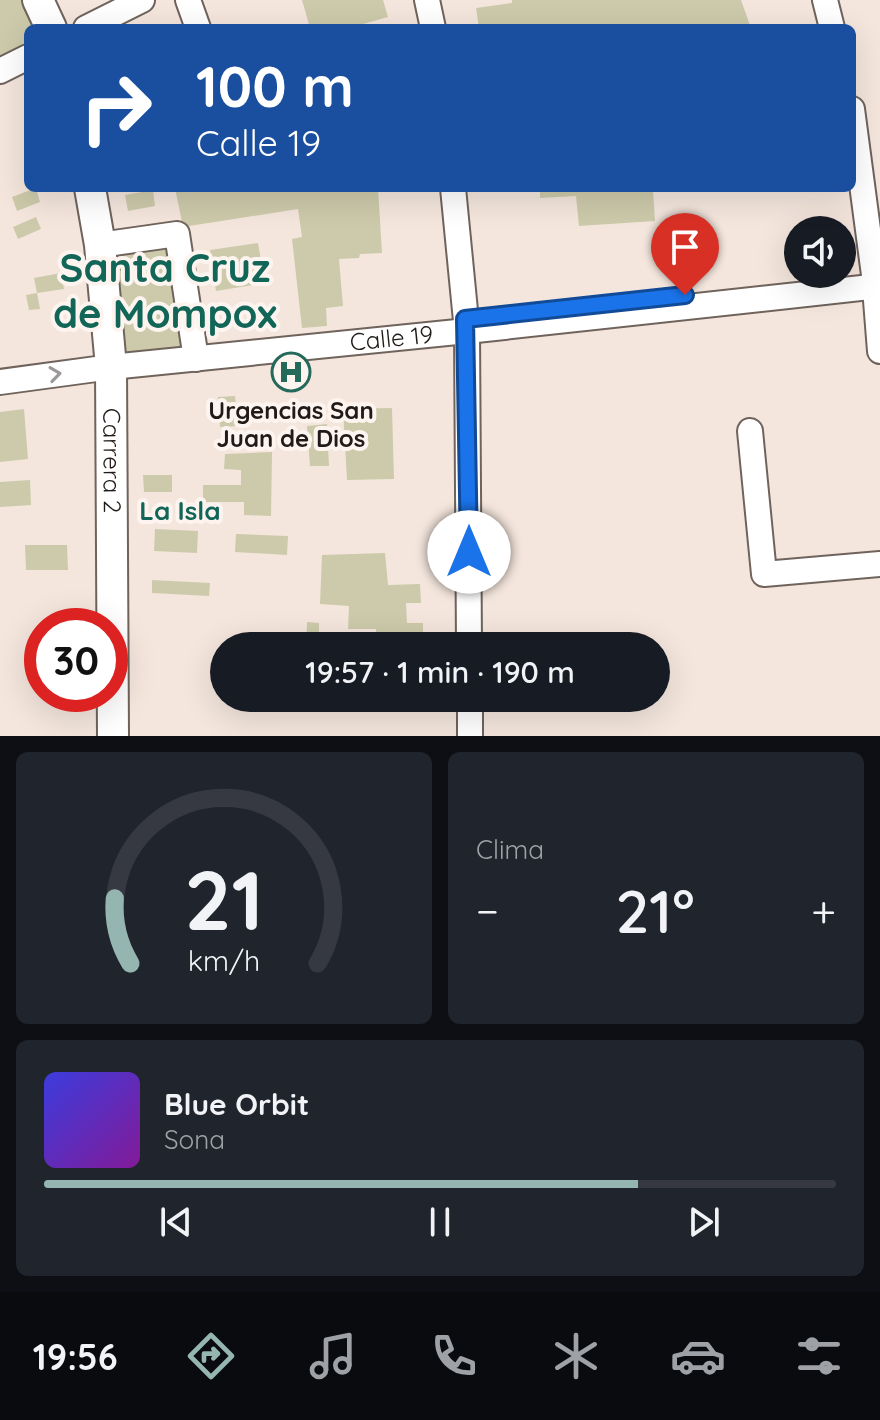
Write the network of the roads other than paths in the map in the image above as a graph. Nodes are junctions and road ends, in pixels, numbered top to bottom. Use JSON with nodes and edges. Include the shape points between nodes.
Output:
{"nodes":[{"id":1,"x":38,"y":0,"type":"edge"},
{"id":2,"x":142,"y":0,"type":"edge"},
{"id":3,"x":188,"y":0,"type":"edge"},
{"id":4,"x":427,"y":0,"type":"edge"},
{"id":5,"x":825,"y":0,"type":"edge"},
{"id":6,"x":49,"y":24,"type":"edge"},
{"id":7,"x":94,"y":24,"type":"edge"},
{"id":8,"x":197,"y":24,"type":"edge"},
{"id":9,"x":432,"y":24,"type":"edge"},
{"id":10,"x":831,"y":24,"type":"edge"},
{"id":11,"x":24,"y":59,"type":"edge"},
{"id":12,"x":0,"y":71,"type":"edge"},
{"id":13,"x":856,"y":137,"type":"edge"},
{"id":14,"x":91,"y":192,"type":"edge"},
{"id":15,"x":453,"y":192,"type":"edge"},
{"id":16,"x":100,"y":245,"type":"junction"},
{"id":17,"x":877,"y":281,"type":"edge"},
{"id":18,"x":466,"y":325,"type":"junction"},
{"id":19,"x":880,"y":351,"type":"edge"},
{"id":20,"x":196,"y":359,"type":"junction"},
{"id":21,"x":111,"y":367,"type":"junction"},
{"id":22,"x":0,"y":382,"type":"edge"},
{"id":23,"x":750,"y":431,"type":"dead end"},
{"id":24,"x":880,"y":564,"type":"edge"},
{"id":25,"x":469,"y":632,"type":"edge"},
{"id":26,"x":470,"y":712,"type":"edge"},
{"id":27,"x":113,"y":736,"type":"edge"},
{"id":28,"x":470,"y":736,"type":"edge"}],
"edges":[{"from":1,"to":6,"type":"main road"},
{"from":2,"to":7,"type":"street"},
{"from":3,"to":8,"type":"street"},
{"from":4,"to":9,"type":"street"},
{"from":5,"to":10,"type":"street"},
{"from":11,"to":12,"type":"street"},
{"from":13,"to":17,"type":"street"},
{"from":14,"to":16,"type":"main road","name":"Carrera 2"},
{"from":15,"to":18,"type":"street"},
{"from":16,"to":20,"type":"street","via":[[177,234]]},
{"from":16,"to":21,"type":"main road","name":"Carrera 2"},
{"from":17,"to":18,"type":"street","name":"Calle 19"},
{"from":17,"to":19,"type":"street"},
{"from":18,"to":20,"type":"street","name":"Calle 19"},
{"from":18,"to":25,"type":"street"},
{"from":20,"to":21,"type":"street","name":"Calle 19"},
{"from":22,"to":21,"type":"street","name":"Calle 19","one_way":true},
{"from":21,"to":27,"type":"main road","name":"Carrera 2"},
{"from":23,"to":24,"type":"street","via":[[764,574]]},
{"from":26,"to":28,"type":"street"}]}
